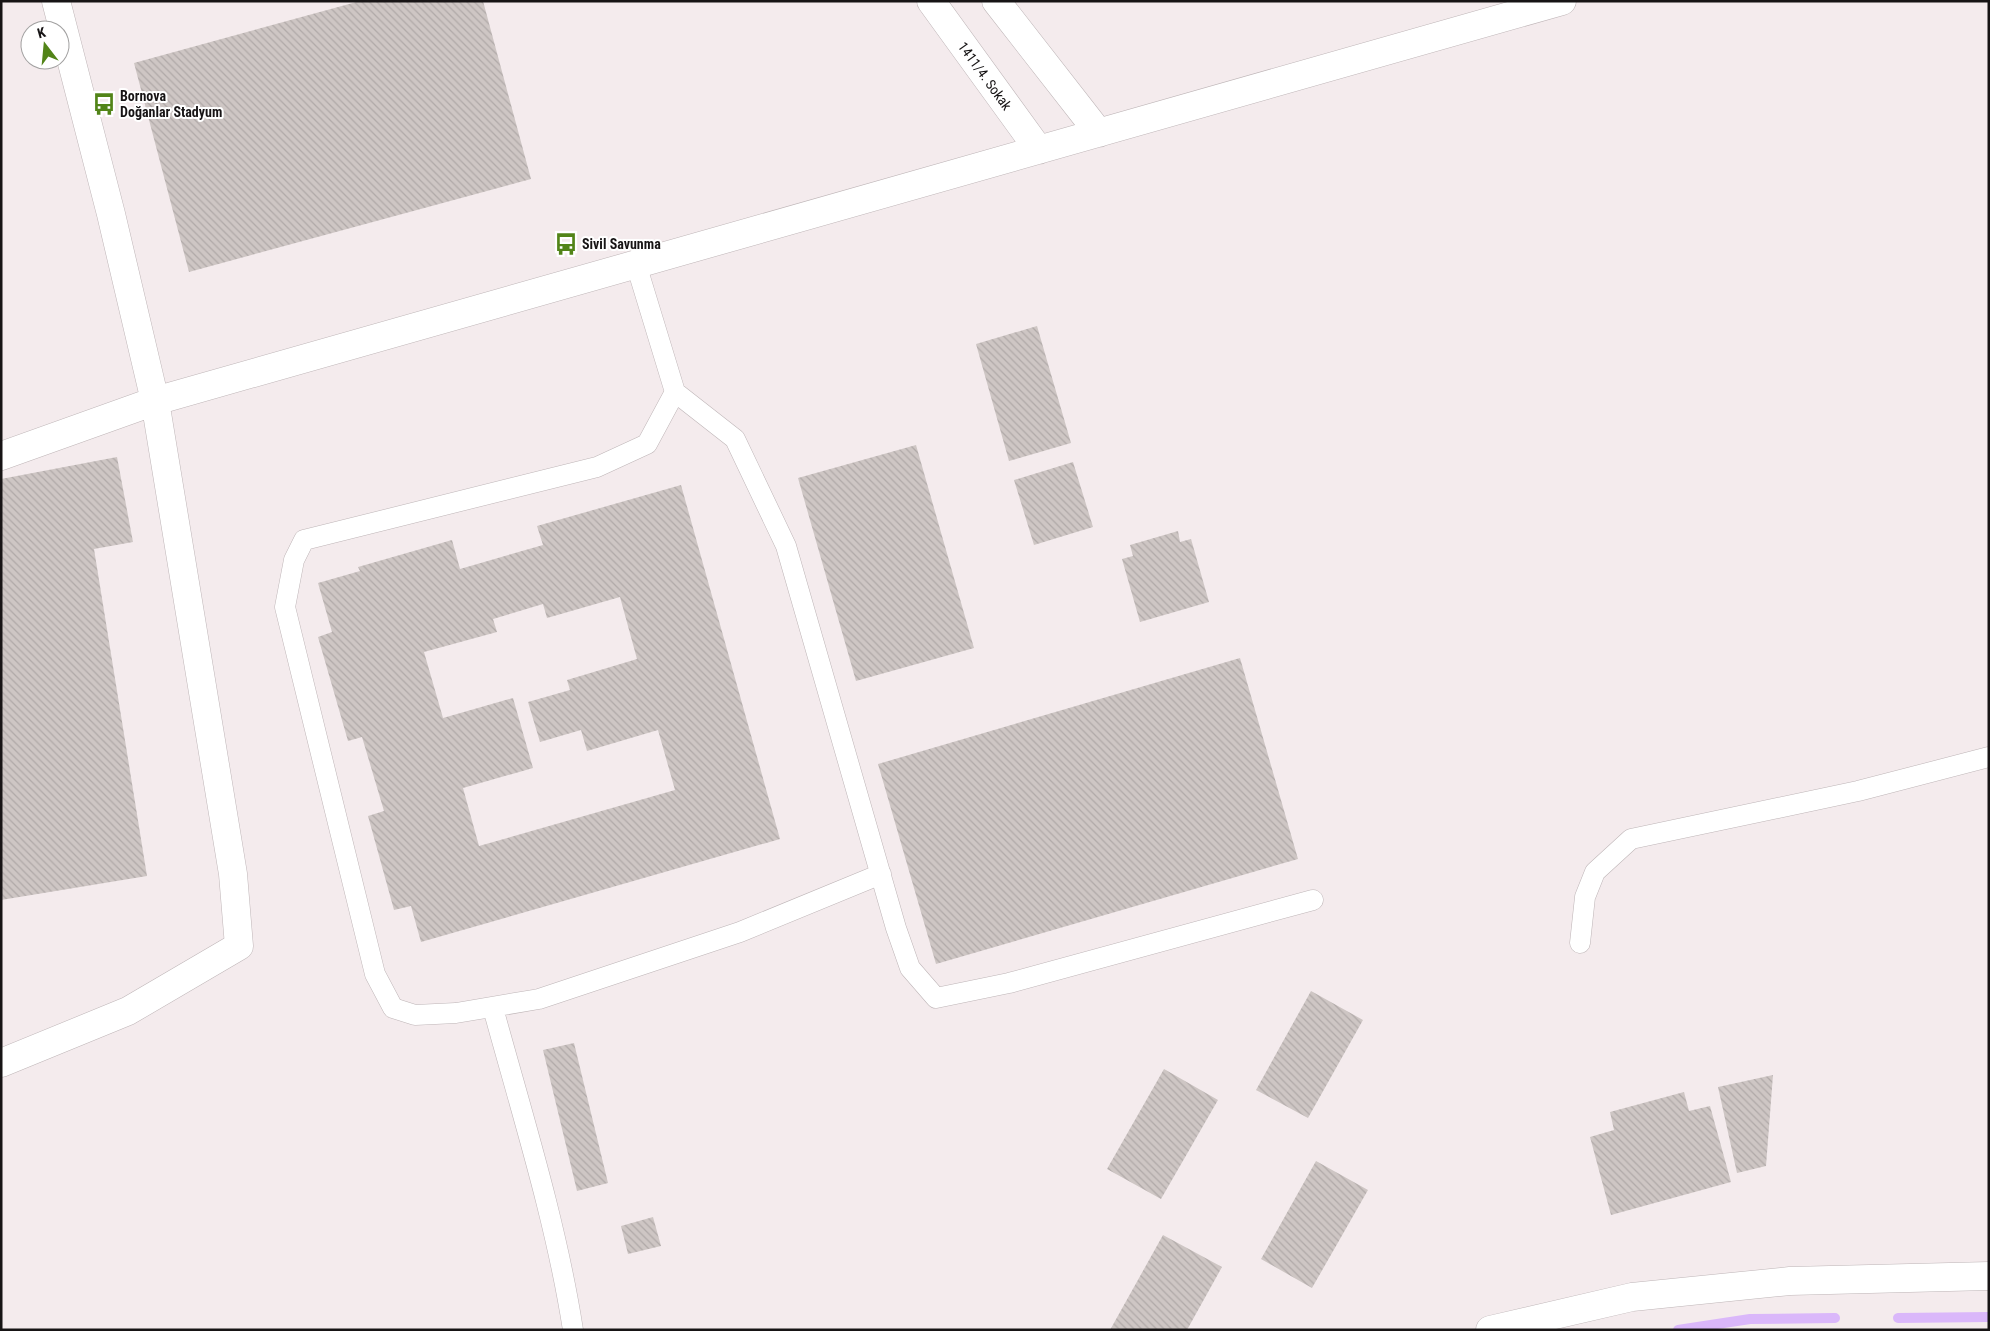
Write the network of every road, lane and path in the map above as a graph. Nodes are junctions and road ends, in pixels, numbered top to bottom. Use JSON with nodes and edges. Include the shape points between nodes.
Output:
{"nodes":[{"id":1,"x":56,"y":1,"type":"edge"},
{"id":2,"x":931,"y":1,"type":"edge"},
{"id":3,"x":996,"y":1,"type":"edge"},
{"id":4,"x":1562,"y":1,"type":"edge"},
{"id":5,"x":1099,"y":133,"type":"junction"},
{"id":6,"x":1038,"y":150,"type":"junction"},
{"id":7,"x":636,"y":264,"type":"junction"},
{"id":8,"x":675,"y":392,"type":"junction"},
{"id":9,"x":155,"y":401,"type":"junction"},
{"id":10,"x":1,"y":456,"type":"edge"},
{"id":11,"x":1989,"y":757,"type":"edge"},
{"id":12,"x":880,"y":874,"type":"junction"},
{"id":13,"x":1312,"y":900,"type":"dead end"},
{"id":14,"x":1580,"y":943,"type":"dead end"},
{"id":15,"x":493,"y":1008,"type":"junction"},
{"id":16,"x":1,"y":1063,"type":"edge"},
{"id":17,"x":1989,"y":1276,"type":"edge"},
{"id":18,"x":573,"y":1330,"type":"edge"},
{"id":19,"x":1490,"y":1330,"type":"edge"}],
"edges":[{"from":1,"to":9,"type":"street"},
{"from":2,"to":6,"type":"street","name":"1411/4. Sokak"},
{"from":3,"to":5,"type":"street"},
{"from":4,"to":5,"type":"street"},
{"from":5,"to":6,"type":"street"},
{"from":6,"to":7,"type":"street"},
{"from":7,"to":8,"type":"lane"},
{"from":7,"to":9,"type":"street"},
{"from":8,"to":12,"type":"lane","via":[[734,439],[786,546]]},
{"from":8,"to":15,"type":"lane","via":[[647,444],[597,467],[304,540],[294,560],[285,608],[375,974],[393,1008],[415,1015]]},
{"from":9,"to":10,"type":"street"},
{"from":9,"to":16,"type":"street","via":[[233,874],[239,946],[128,1011]]},
{"from":11,"to":14,"type":"lane","via":[[1858,791],[1631,839],[1595,872],[1585,897]]},
{"from":12,"to":13,"type":"lane","via":[[910,968],[936,998],[1009,983]]},
{"from":12,"to":15,"type":"lane","via":[[740,932],[539,999]]},
{"from":15,"to":18,"type":"lane","via":[[544,1196]]},
{"from":17,"to":19,"type":"street","via":[[1790,1281],[1632,1297]]}]}
